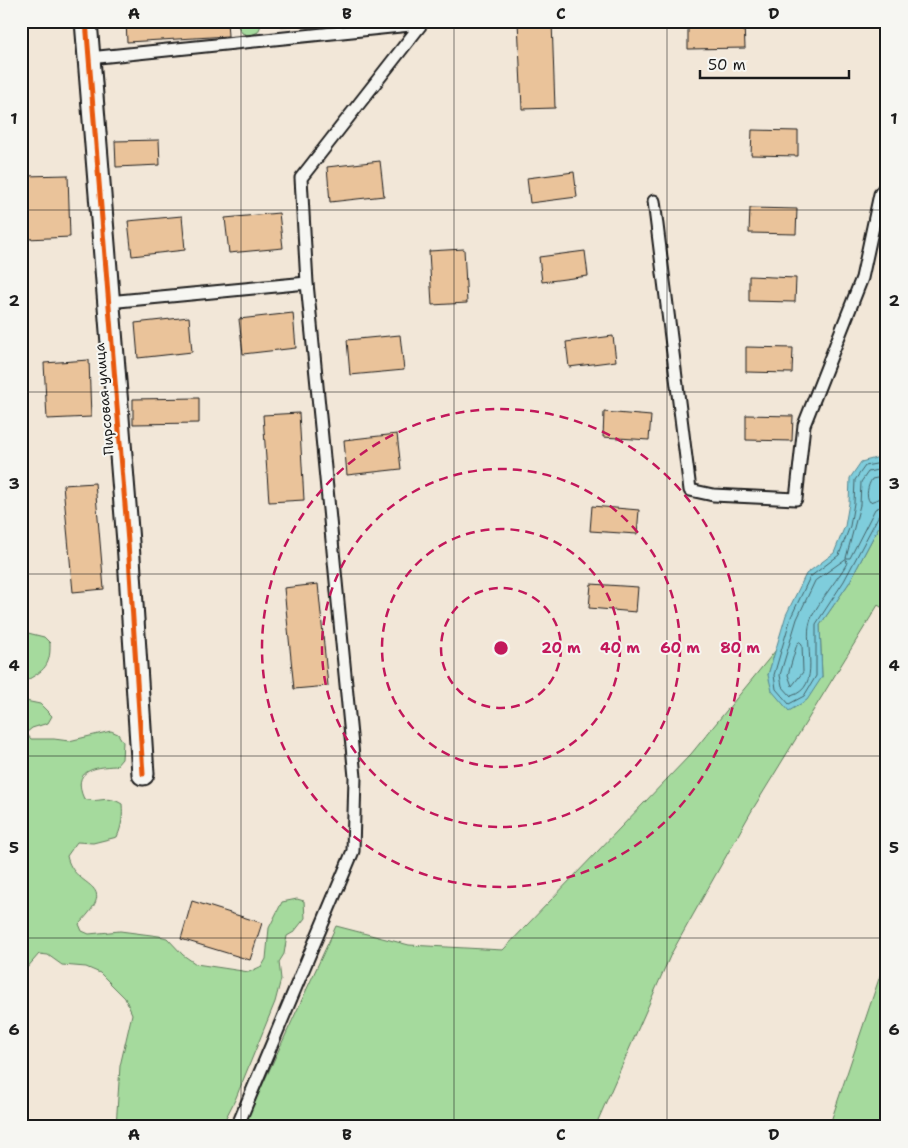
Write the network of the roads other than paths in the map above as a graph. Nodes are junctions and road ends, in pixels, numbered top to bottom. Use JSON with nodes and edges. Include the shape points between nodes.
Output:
{"nodes":[{"id":1,"x":86,"y":21,"type":"edge"},
{"id":2,"x":422,"y":23,"type":"edge"},
{"id":3,"x":89,"y":58,"type":"junction"},
{"id":4,"x":887,"y":184,"type":"edge"},
{"id":5,"x":654,"y":201,"type":"dead end"},
{"id":6,"x":308,"y":283,"type":"junction"},
{"id":7,"x":108,"y":302,"type":"junction"},
{"id":8,"x":143,"y":774,"type":"dead end"},
{"id":9,"x":237,"y":1127,"type":"edge"}],
"edges":[{"from":1,"to":3,"type":"street","name":"Пирсовая улица"},
{"from":2,"to":3,"type":"lane"},
{"from":2,"to":6,"type":"lane","via":[[301,178]]},
{"from":3,"to":7,"type":"street","name":"Пирсовая улица"},
{"from":4,"to":5,"type":"lane","via":[[880,194],[862,278],[804,425],[796,499],[713,495],[690,490]]},
{"from":6,"to":7,"type":"lane"},
{"from":6,"to":9,"type":"lane","via":[[355,777],[352,851]]},
{"from":7,"to":8,"type":"street","name":"Пирсовая улица"}]}
